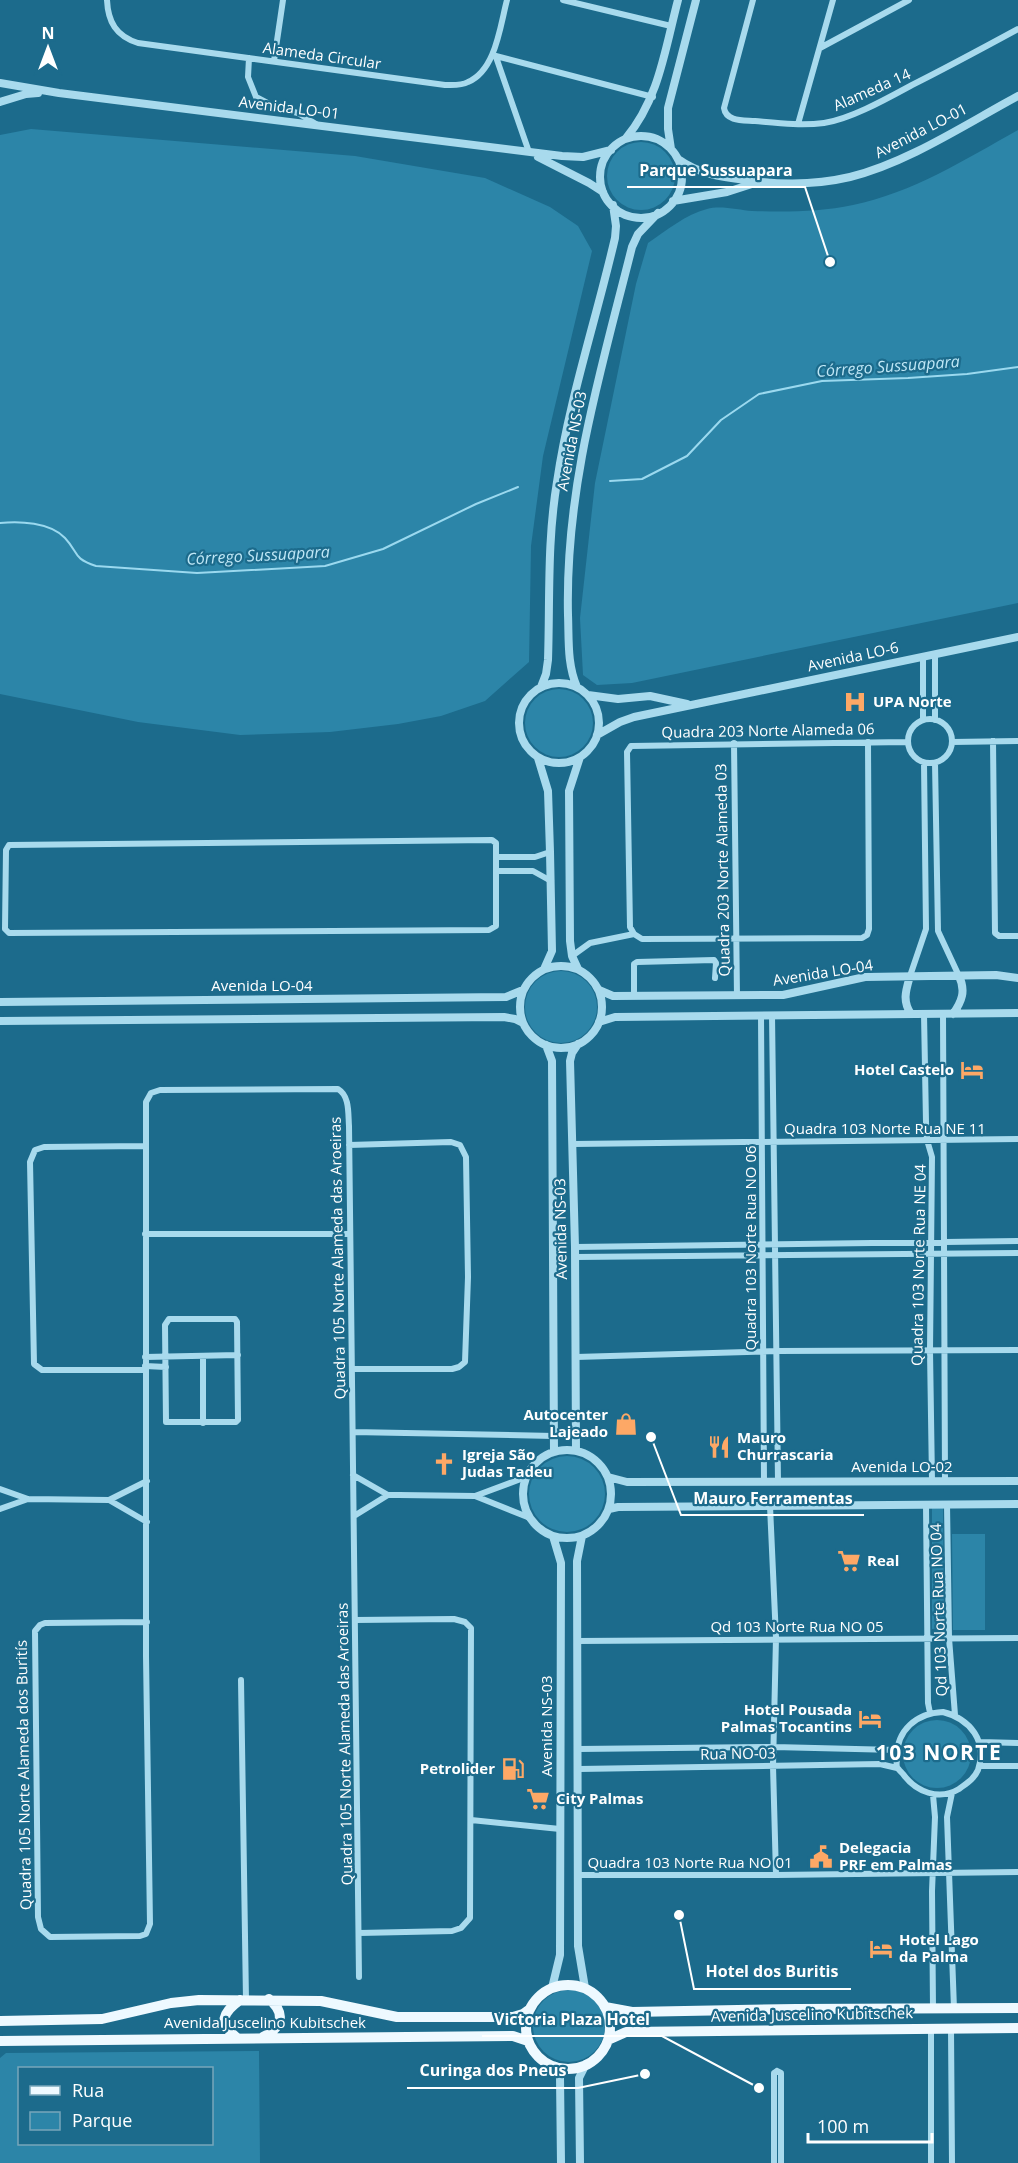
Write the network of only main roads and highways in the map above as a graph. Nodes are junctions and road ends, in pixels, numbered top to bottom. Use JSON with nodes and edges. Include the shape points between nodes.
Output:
{"nodes":[{"id":1,"x":243,"y":2000,"type":"junction"},
{"id":2,"x":269,"y":2000,"type":"junction"},
{"id":3,"x":605,"y":2007,"type":"junction"},
{"id":4,"x":1018,"y":2008,"type":"edge"},
{"id":5,"x":530,"y":2009,"type":"junction"},
{"id":6,"x":0,"y":2021,"type":"edge"},
{"id":7,"x":1018,"y":2028,"type":"edge"},
{"id":8,"x":237,"y":2038,"type":"junction"},
{"id":9,"x":260,"y":2038,"type":"junction"},
{"id":10,"x":608,"y":2040,"type":"junction"},
{"id":11,"x":0,"y":2041,"type":"edge"},
{"id":12,"x":528,"y":2041,"type":"junction"}],
"edges":[{"from":1,"to":2,"type":"main road","name":"Avenida Juscelino Kubitschek"},
{"from":1,"to":6,"type":"main road","name":"Avenida Juscelino Kubitschek","via":[[178,2001],[102,2019]]},
{"from":1,"to":8,"type":"main road","via":[[229,2009],[225,2018],[227,2028]]},
{"from":2,"to":5,"type":"main road","name":"Avenida Juscelino Kubitschek","via":[[325,2001],[402,2017],[513,2017]]},
{"from":2,"to":9,"type":"main road","via":[[278,2010],[279,2023]]},
{"from":3,"to":4,"type":"main road","name":"Avenida Juscelino Kubitschek","via":[[632,2012]]},
{"from":3,"to":5,"type":"main road","name":"Avenida Juscelino Kubitschek","via":[[585,1988],[571,1985],[552,1988],[539,1996]]},
{"from":3,"to":10,"type":"main road","via":[[610,2022]]},
{"from":5,"to":12,"type":"main road","via":[[526,2024]]},
{"from":7,"to":10,"type":"main road","name":"Avenida Juscelino Kubitschek","via":[[626,2032]]},
{"from":8,"to":9,"type":"main road","name":"Avenida Juscelino Kubitschek"},
{"from":8,"to":11,"type":"main road","name":"Avenida Juscelino Kubitschek"},
{"from":9,"to":12,"type":"main road","name":"Avenida Juscelino Kubitschek","via":[[513,2036]]},
{"from":10,"to":12,"type":"main road","via":[[598,2055],[573,2068],[555,2066],[538,2056]]}]}
